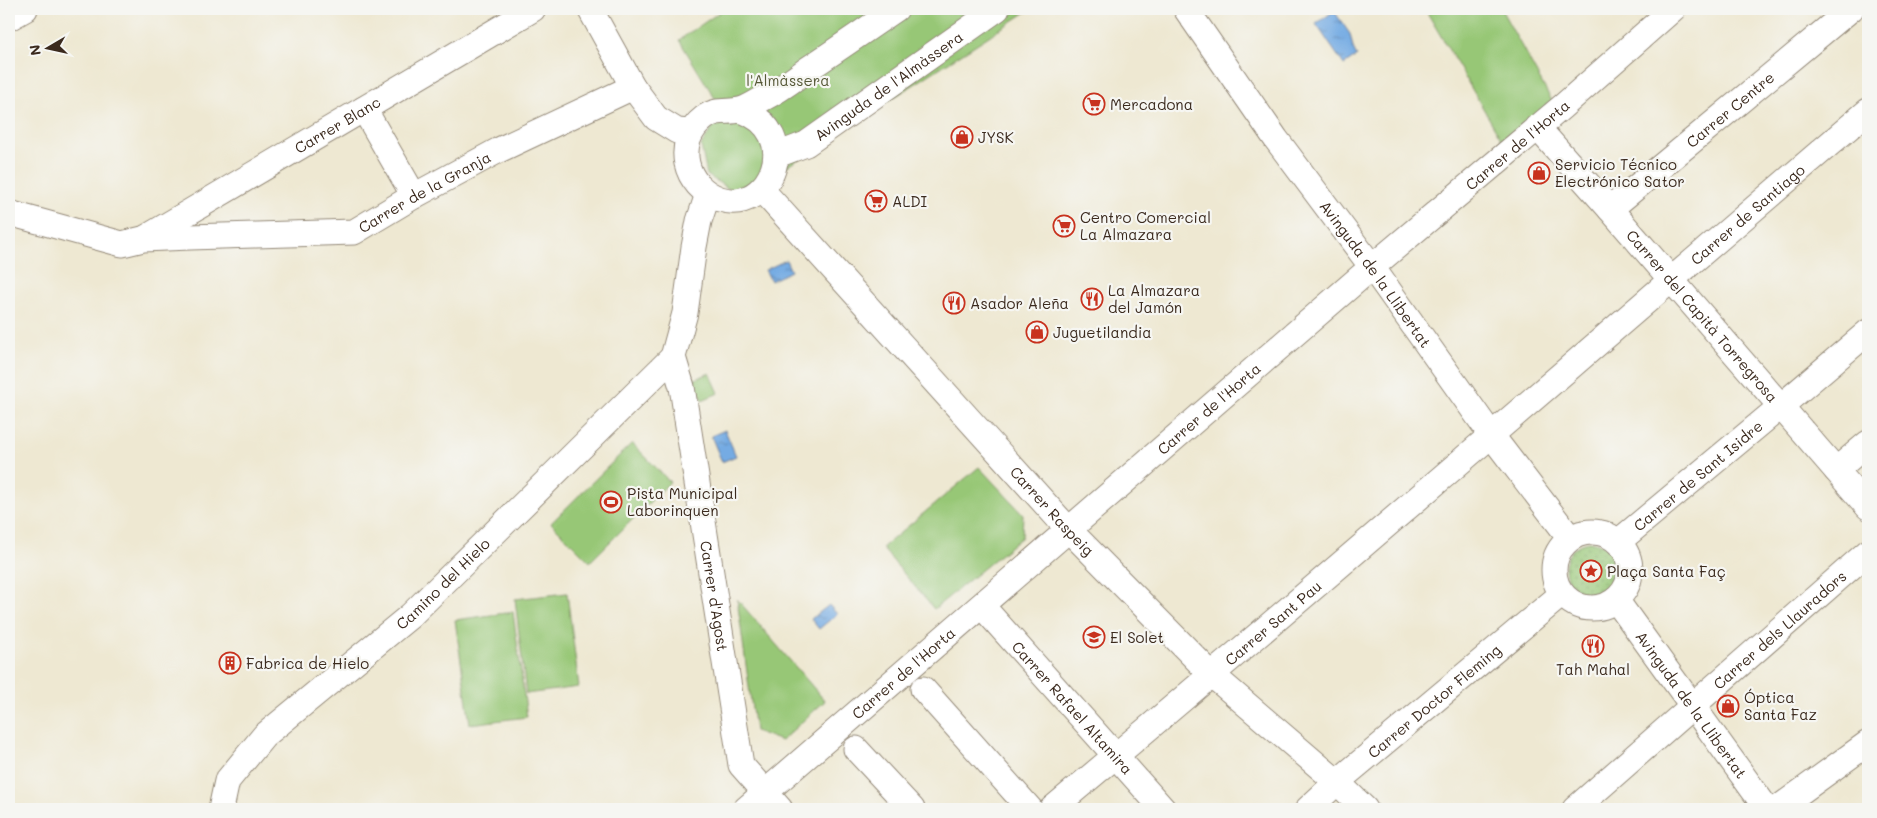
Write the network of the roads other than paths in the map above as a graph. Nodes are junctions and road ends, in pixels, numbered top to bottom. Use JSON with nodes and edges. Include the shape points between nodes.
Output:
{"nodes":[{"id":1,"x":25,"y":9,"type":"edge"},
{"id":2,"x":532,"y":9,"type":"edge"},
{"id":3,"x":590,"y":9,"type":"edge"},
{"id":4,"x":896,"y":9,"type":"edge"},
{"id":5,"x":997,"y":9,"type":"edge"},
{"id":6,"x":1186,"y":9,"type":"edge"},
{"id":7,"x":1674,"y":9,"type":"edge"},
{"id":8,"x":1851,"y":9,"type":"edge"},
{"id":9,"x":9,"y":18,"type":"edge"},
{"id":10,"x":633,"y":87,"type":"junction"},
{"id":11,"x":364,"y":109,"type":"junction"},
{"id":12,"x":741,"y":110,"type":"junction"},
{"id":13,"x":1868,"y":111,"type":"edge"},
{"id":14,"x":1536,"y":127,"type":"junction"},
{"id":15,"x":691,"y":132,"type":"junction"},
{"id":16,"x":777,"y":155,"type":"junction"},
{"id":17,"x":761,"y":189,"type":"junction"},
{"id":18,"x":708,"y":194,"type":"junction"},
{"id":19,"x":414,"y":196,"type":"junction"},
{"id":20,"x":1610,"y":209,"type":"junction"},
{"id":21,"x":9,"y":213,"type":"edge"},
{"id":22,"x":143,"y":239,"type":"junction"},
{"id":23,"x":1372,"y":267,"type":"junction"},
{"id":24,"x":1670,"y":280,"type":"junction"},
{"id":25,"x":1868,"y":332,"type":"edge"},
{"id":26,"x":673,"y":356,"type":"junction"},
{"id":27,"x":1780,"y":407,"type":"junction"},
{"id":28,"x":1492,"y":436,"type":"junction"},
{"id":29,"x":1868,"y":442,"type":"edge"},
{"id":30,"x":1836,"y":470,"type":"junction"},
{"id":31,"x":1868,"y":507,"type":"edge"},
{"id":32,"x":1068,"y":529,"type":"junction"},
{"id":33,"x":1570,"y":538,"type":"junction"},
{"id":34,"x":1618,"y":542,"type":"junction"},
{"id":35,"x":1868,"y":552,"type":"edge"},
{"id":36,"x":1562,"y":594,"type":"junction"},
{"id":37,"x":1616,"y":600,"type":"junction"},
{"id":38,"x":982,"y":606,"type":"junction"},
{"id":39,"x":1211,"y":674,"type":"junction"},
{"id":40,"x":923,"y":689,"type":"dead end"},
{"id":41,"x":1691,"y":706,"type":"junction"},
{"id":42,"x":1868,"y":743,"type":"edge"},
{"id":43,"x":856,"y":749,"type":"dead end"},
{"id":44,"x":1115,"y":756,"type":"junction"},
{"id":45,"x":1337,"y":782,"type":"junction"},
{"id":46,"x":772,"y":801,"type":"edge"},
{"id":47,"x":221,"y":809,"type":"edge"},
{"id":48,"x":746,"y":809,"type":"edge"},
{"id":49,"x":912,"y":809,"type":"edge"},
{"id":50,"x":1030,"y":809,"type":"edge"},
{"id":51,"x":1052,"y":809,"type":"edge"},
{"id":52,"x":1164,"y":809,"type":"edge"},
{"id":53,"x":1308,"y":809,"type":"edge"},
{"id":54,"x":1365,"y":809,"type":"edge"},
{"id":55,"x":1575,"y":809,"type":"edge"},
{"id":56,"x":1767,"y":809,"type":"edge"},
{"id":57,"x":1776,"y":809,"type":"edge"}],
"edges":[{"from":1,"to":9,"type":"street"},
{"from":2,"to":11,"type":"street","name":"Carrer Blanc"},
{"from":3,"to":10,"type":"street"},
{"from":4,"to":12,"type":"street","via":[[766,97]]},
{"from":5,"to":16,"type":"street","name":"Avinguda de l'Almàssera","via":[[806,144]]},
{"from":6,"to":23,"type":"street","name":"Avinguda de la Llibertat","via":[[1276,139]]},
{"from":7,"to":14,"type":"street","name":"Carrer de l'Horta"},
{"from":8,"to":20,"type":"street","name":"Carrer Centre"},
{"from":10,"to":15,"type":"street","via":[[656,118],[677,131]]},
{"from":10,"to":19,"type":"street","name":"Carrer de la Granja","via":[[499,150]]},
{"from":11,"to":19,"type":"street"},
{"from":11,"to":22,"type":"street","name":"Carrer Blanc"},
{"from":12,"to":15,"type":"street","via":[[720,110],[704,118]]},
{"from":12,"to":16,"type":"street","via":[[760,119],[773,136]]},
{"from":13,"to":24,"type":"street","name":"Carrer de Santiago"},
{"from":14,"to":20,"type":"street","name":"Carrer del Capità Torregrosa"},
{"from":14,"to":23,"type":"street","name":"Carrer de l'Horta"},
{"from":15,"to":18,"type":"street","via":[[686,149],[687,164],[691,176]]},
{"from":16,"to":17,"type":"street","via":[[770,178]]},
{"from":17,"to":18,"type":"street","via":[[747,198],[732,201]]},
{"from":17,"to":32,"type":"street","name":"Carrer Raspeig"},
{"from":18,"to":26,"type":"street","via":[[698,223],[685,313]]},
{"from":19,"to":22,"type":"street","name":"Carrer de la Granja","via":[[354,232]]},
{"from":20,"to":24,"type":"street","name":"Carrer del Capità Torregrosa"},
{"from":21,"to":22,"type":"street","via":[[122,244]]},
{"from":23,"to":28,"type":"street","name":"Avinguda de la Llibertat"},
{"from":23,"to":32,"type":"street","name":"Carrer de l'Horta"},
{"from":24,"to":27,"type":"street","name":"Carrer del Capità Torregrosa"},
{"from":24,"to":28,"type":"street","name":"Carrer de Santiago"},
{"from":25,"to":27,"type":"street","name":"Carrer de Sant Isidre"},
{"from":26,"to":46,"type":"street","name":"Carrer d'Agost","via":[[682,387],[741,765]]},
{"from":26,"to":47,"type":"street","name":"Camino del Hielo","via":[[410,616],[264,736],[227,781]]},
{"from":27,"to":30,"type":"street","name":"Carrer del Capità Torregrosa"},
{"from":27,"to":34,"type":"street","name":"Carrer de Sant Isidre"},
{"from":28,"to":33,"type":"street","name":"Avinguda de la Llibertat"},
{"from":28,"to":39,"type":"street","name":"Carrer Sant Pau"},
{"from":29,"to":30,"type":"street"},
{"from":30,"to":31,"type":"street","name":"Carrer del Capità Torregrosa"},
{"from":32,"to":38,"type":"street","name":"Carrer de l'Horta"},
{"from":32,"to":39,"type":"street","name":"Carrer Raspeig"},
{"from":33,"to":34,"type":"street","via":[[1595,532]]},
{"from":33,"to":36,"type":"street","via":[[1561,547],[1554,564],[1556,583]]},
{"from":34,"to":37,"type":"street","via":[[1627,556],[1630,571],[1626,587]]},
{"from":35,"to":41,"type":"street","name":"Carrer dels Llauradors"},
{"from":36,"to":37,"type":"street","via":[[1571,602],[1588,608],[1606,606]]},
{"from":36,"to":45,"type":"street","name":"Carrer Doctor Fleming"},
{"from":37,"to":41,"type":"street","name":"Avinguda de la Llibertat"},
{"from":38,"to":44,"type":"street","name":"Carrer Rafael Altamira"},
{"from":38,"to":46,"type":"street","name":"Carrer de l'Horta","via":[[840,726]]},
{"from":39,"to":44,"type":"street","name":"Carrer Sant Pau"},
{"from":39,"to":45,"type":"street","name":"Carrer Raspeig"},
{"from":40,"to":50,"type":"street"},
{"from":41,"to":55,"type":"street","name":"Carrer dels Llauradors"},
{"from":41,"to":56,"type":"street","name":"Avinguda de la Llibertat"},
{"from":42,"to":57,"type":"street"},
{"from":43,"to":49,"type":"street"},
{"from":44,"to":51,"type":"street","name":"Carrer Sant Pau"},
{"from":44,"to":52,"type":"street","name":"Carrer Rafael Altamira"},
{"from":45,"to":53,"type":"street","name":"Carrer Doctor Fleming"},
{"from":45,"to":54,"type":"street","name":"Carrer Raspeig"},
{"from":46,"to":48,"type":"street","name":"Carrer de l'Horta"}]}
